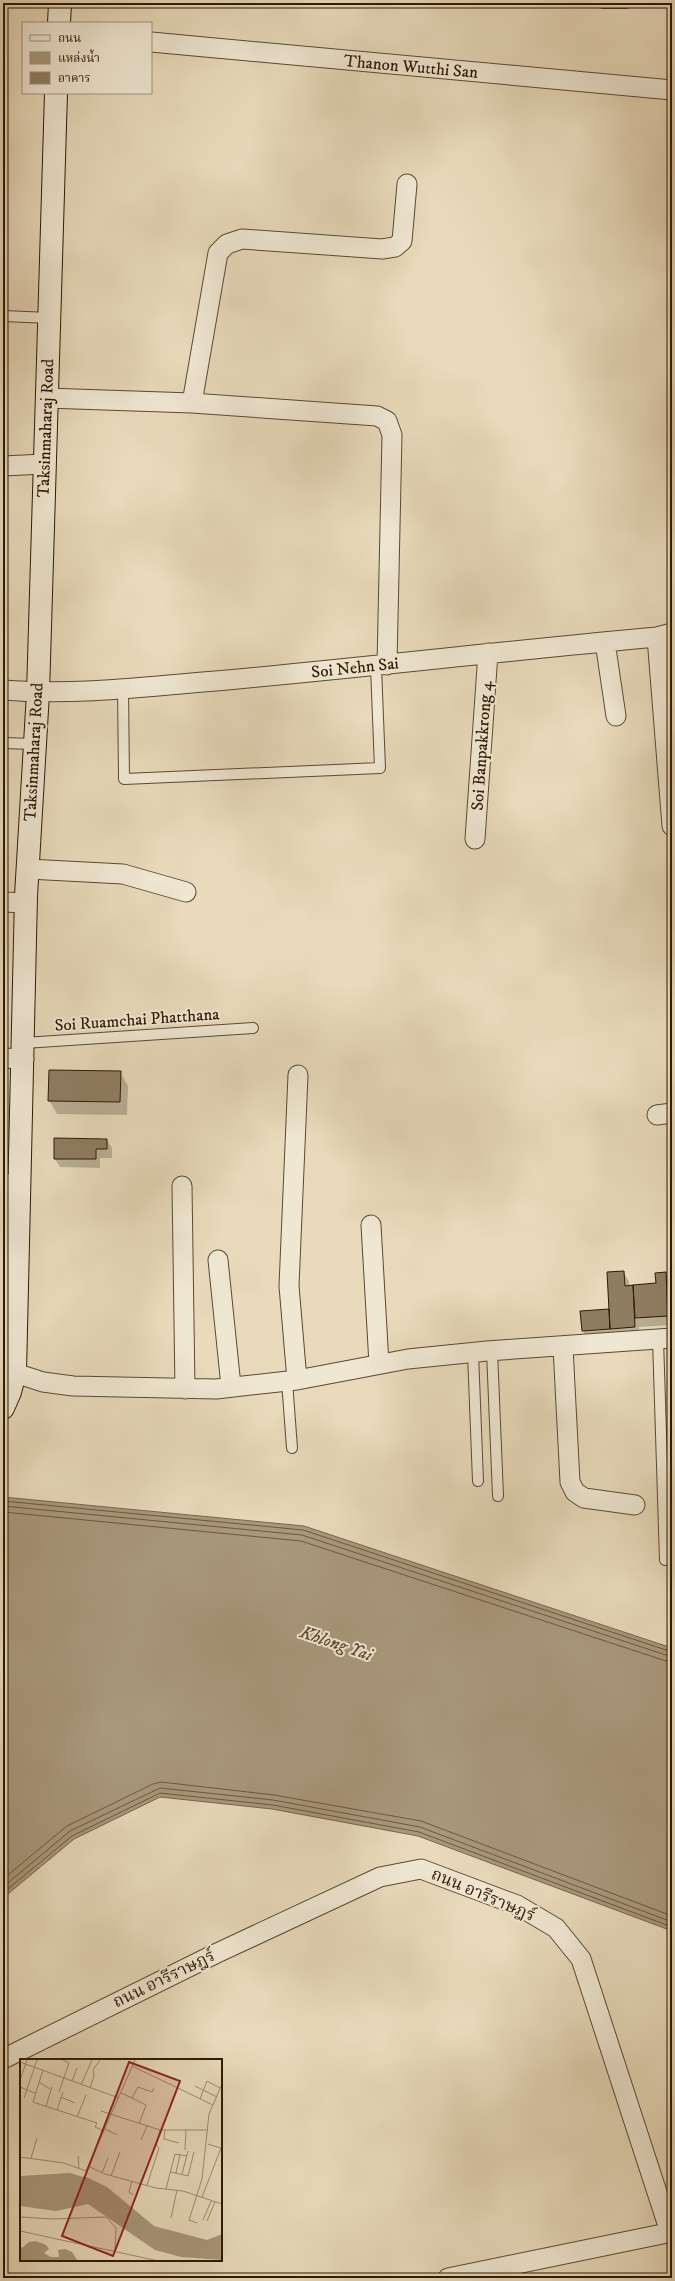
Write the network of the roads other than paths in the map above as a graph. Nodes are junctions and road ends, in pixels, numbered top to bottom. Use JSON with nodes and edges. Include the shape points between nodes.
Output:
{"nodes":[{"id":1,"x":60,"y":3,"type":"edge"},
{"id":2,"x":603,"y":3,"type":"edge"},
{"id":3,"x":626,"y":3,"type":"edge"},
{"id":4,"x":59,"y":22,"type":"edge"},
{"id":5,"x":152,"y":42,"type":"edge"},
{"id":6,"x":672,"y":90,"type":"edge"},
{"id":7,"x":56,"y":94,"type":"edge"},
{"id":8,"x":407,"y":184,"type":"dead end"},
{"id":9,"x":3,"y":316,"type":"edge"},
{"id":10,"x":50,"y":318,"type":"junction"},
{"id":11,"x":46,"y":398,"type":"junction"},
{"id":12,"x":192,"y":404,"type":"junction"},
{"id":13,"x":44,"y":464,"type":"junction"},
{"id":14,"x":3,"y":466,"type":"edge"},
{"id":15,"x":664,"y":635,"type":"edge"},
{"id":16,"x":605,"y":642,"type":"junction"},
{"id":17,"x":488,"y":652,"type":"junction"},
{"id":18,"x":381,"y":666,"type":"junction"},
{"id":19,"x":123,"y":688,"type":"junction"},
{"id":20,"x":3,"y":690,"type":"edge"},
{"id":21,"x":38,"y":693,"type":"junction"},
{"id":22,"x":616,"y":716,"type":"dead end"},
{"id":23,"x":3,"y":743,"type":"edge"},
{"id":24,"x":34,"y":744,"type":"junction"},
{"id":25,"x":672,"y":826,"type":"edge"},
{"id":26,"x":476,"y":839,"type":"dead end"},
{"id":27,"x":28,"y":869,"type":"junction"},
{"id":28,"x":186,"y":892,"type":"dead end"},
{"id":29,"x":3,"y":902,"type":"edge"},
{"id":30,"x":27,"y":903,"type":"junction"},
{"id":31,"x":253,"y":1028,"type":"dead end"},
{"id":32,"x":17,"y":1053,"type":"edge"},
{"id":33,"x":298,"y":1075,"type":"dead end"},
{"id":34,"x":11,"y":1184,"type":"edge"},
{"id":35,"x":182,"y":1186,"type":"dead end"},
{"id":36,"x":371,"y":1225,"type":"dead end"},
{"id":37,"x":218,"y":1260,"type":"dead end"},
{"id":38,"x":665,"y":1338,"type":"edge"},
{"id":39,"x":563,"y":1347,"type":"junction"},
{"id":40,"x":492,"y":1351,"type":"junction"},
{"id":41,"x":473,"y":1353,"type":"junction"},
{"id":42,"x":379,"y":1364,"type":"junction"},
{"id":43,"x":15,"y":1373,"type":"junction"},
{"id":44,"x":292,"y":1381,"type":"junction"},
{"id":45,"x":231,"y":1386,"type":"junction"},
{"id":46,"x":185,"y":1389,"type":"junction"},
{"id":47,"x":3,"y":1408,"type":"edge"},
{"id":48,"x":292,"y":1448,"type":"dead end"},
{"id":49,"x":478,"y":1481,"type":"dead end"},
{"id":50,"x":498,"y":1496,"type":"dead end"},
{"id":51,"x":635,"y":1505,"type":"dead end"},
{"id":52,"x":672,"y":1560,"type":"edge"},
{"id":53,"x":3,"y":2059,"type":"edge"},
{"id":54,"x":671,"y":2232,"type":"edge"},
{"id":55,"x":448,"y":2278,"type":"edge"}],
"edges":[{"from":1,"to":4,"type":"street"},
{"from":2,"to":3,"type":"lane"},
{"from":5,"to":6,"type":"street","name":"Thanon Wutthi San"},
{"from":7,"to":10,"type":"street","name":"Taksinmaharaj Road"},
{"from":8,"to":12,"type":"street","via":[[402,241],[395,247],[382,249],[242,239],[227,244],[218,253]]},
{"from":9,"to":10,"type":"lane"},
{"from":10,"to":11,"type":"street","name":"Taksinmaharaj Road"},
{"from":11,"to":12,"type":"street"},
{"from":11,"to":13,"type":"street","name":"Taksinmaharaj Road"},
{"from":12,"to":18,"type":"street","via":[[377,416],[387,421],[392,435]]},
{"from":13,"to":14,"type":"street"},
{"from":13,"to":21,"type":"street","name":"Taksinmaharaj Road"},
{"from":15,"to":16,"type":"street","name":"Soi Nehn Sai"},
{"from":15,"to":25,"type":"street"},
{"from":16,"to":17,"type":"street","name":"Soi Nehn Sai"},
{"from":16,"to":22,"type":"street"},
{"from":17,"to":18,"type":"street","name":"Soi Nehn Sai"},
{"from":17,"to":26,"type":"street","name":"Soi Banpakkrong 4"},
{"from":18,"to":19,"type":"street","name":"Soi Nehn Sai"},
{"from":18,"to":19,"type":"lane","via":[[380,768],[124,779]]},
{"from":19,"to":21,"type":"street","name":"Soi Nehn Sai"},
{"from":20,"to":21,"type":"street","name":"Soi Nehn Sai"},
{"from":21,"to":24,"type":"street","name":"Taksinmaharaj Road"},
{"from":23,"to":24,"type":"lane"},
{"from":24,"to":27,"type":"street","name":"Taksinmaharaj Road"},
{"from":27,"to":28,"type":"street","via":[[123,874]]},
{"from":27,"to":30,"type":"street","name":"Taksinmaharaj Road"},
{"from":29,"to":30,"type":"street"},
{"from":30,"to":32,"type":"street","name":"Taksinmaharaj Road"},
{"from":31,"to":32,"type":"lane","name":"Soi Ruamchai Phatthana"},
{"from":32,"to":34,"type":"street","name":"Taksinmaharaj Road"},
{"from":33,"to":44,"type":"street","via":[[289,1286]]},
{"from":34,"to":43,"type":"street","name":"Taksinmaharaj Road"},
{"from":35,"to":46,"type":"street"},
{"from":36,"to":42,"type":"street"},
{"from":37,"to":45,"type":"street"},
{"from":38,"to":39,"type":"street"},
{"from":38,"to":52,"type":"lane","via":[[665,1560]]},
{"from":39,"to":40,"type":"street"},
{"from":39,"to":51,"type":"street","via":[[570,1482],[575,1492],[584,1498]]},
{"from":40,"to":41,"type":"street"},
{"from":40,"to":50,"type":"lane"},
{"from":41,"to":42,"type":"street"},
{"from":41,"to":49,"type":"lane"},
{"from":42,"to":44,"type":"street"},
{"from":43,"to":46,"type":"street","via":[[43,1382],[73,1386]]},
{"from":43,"to":47,"type":"street","name":"Taksinmaharaj Road"},
{"from":44,"to":45,"type":"street"},
{"from":44,"to":48,"type":"lane"},
{"from":45,"to":46,"type":"street"},
{"from":53,"to":54,"type":"street","name":"ถนน อารีราษฎร์","via":[[380,1877],[421,1869],[517,1905],[556,1928],[581,1959]]},
{"from":54,"to":55,"type":"street"}]}
